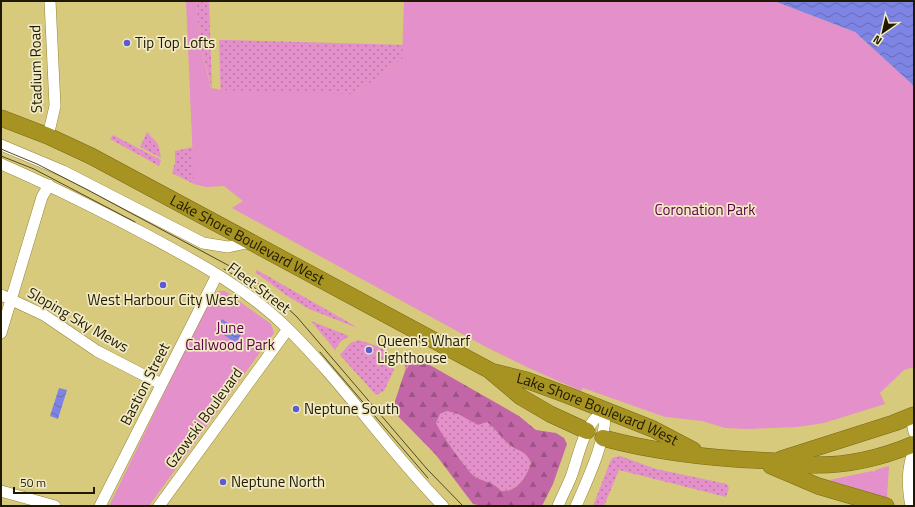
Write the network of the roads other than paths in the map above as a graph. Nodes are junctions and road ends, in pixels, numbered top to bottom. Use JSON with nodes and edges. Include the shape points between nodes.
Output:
{"nodes":[{"id":1,"x":50,"y":1,"type":"edge"},
{"id":2,"x":1,"y":118,"type":"edge"},
{"id":3,"x":48,"y":136,"type":"junction"},
{"id":4,"x":1,"y":145,"type":"edge"},
{"id":5,"x":1,"y":164,"type":"edge"},
{"id":6,"x":49,"y":185,"type":"junction"},
{"id":7,"x":251,"y":242,"type":"junction"},
{"id":8,"x":217,"y":275,"type":"junction"},
{"id":9,"x":1,"y":295,"type":"edge"},
{"id":10,"x":12,"y":299,"type":"junction"},
{"id":11,"x":288,"y":329,"type":"junction"},
{"id":12,"x":1,"y":333,"type":"edge"},
{"id":13,"x":489,"y":370,"type":"junction"},
{"id":14,"x":161,"y":384,"type":"junction"},
{"id":15,"x":604,"y":411,"type":"junction"},
{"id":16,"x":913,"y":421,"type":"edge"},
{"id":17,"x":587,"y":431,"type":"junction"},
{"id":18,"x":603,"y":438,"type":"junction"},
{"id":19,"x":914,"y":444,"type":"edge"},
{"id":20,"x":914,"y":449,"type":"edge"},
{"id":21,"x":702,"y":455,"type":"junction"},
{"id":22,"x":768,"y":461,"type":"junction"},
{"id":23,"x":1,"y":491,"type":"edge"},
{"id":24,"x":6,"y":496,"type":"edge"},
{"id":25,"x":55,"y":506,"type":"edge"},
{"id":26,"x":100,"y":506,"type":"edge"},
{"id":27,"x":159,"y":506,"type":"edge"},
{"id":28,"x":443,"y":506,"type":"edge"},
{"id":29,"x":558,"y":506,"type":"edge"},
{"id":30,"x":576,"y":506,"type":"edge"},
{"id":31,"x":886,"y":506,"type":"edge"},
{"id":32,"x":911,"y":506,"type":"edge"}],
"edges":[{"from":1,"to":3,"type":"street","name":"Stadium Road","via":[[55,106]]},
{"from":2,"to":3,"type":"highway","name":"Lake Shore Boulevard West"},
{"from":3,"to":7,"type":"highway","name":"Lake Shore Boulevard West","via":[[91,156]]},
{"from":4,"to":7,"type":"street","name":"Fleet Street","via":[[63,171],[203,243],[228,247]]},
{"from":5,"to":6,"type":"street","name":"Fleet Street"},
{"from":6,"to":8,"type":"street","name":"Fleet Street","via":[[194,260]]},
{"from":6,"to":10,"type":"street","via":[[42,197]]},
{"from":7,"to":13,"type":"highway","name":"Lake Shore Boulevard West"},
{"from":8,"to":11,"type":"street","name":"Fleet Street","via":[[255,300]]},
{"from":8,"to":14,"type":"street","name":"Bastion Street"},
{"from":9,"to":10,"type":"street","name":"Sloping Sky Mews"},
{"from":10,"to":12,"type":"street"},
{"from":10,"to":14,"type":"street","name":"Sloping Sky Mews","via":[[44,315],[97,351]]},
{"from":11,"to":27,"type":"street","name":"Gzowski Boulevard"},
{"from":11,"to":28,"type":"street","name":"Fleet Street"},
{"from":13,"to":15,"type":"highway","name":"Lake Shore Boulevard West","via":[[526,380]]},
{"from":13,"to":17,"type":"highway","name":"Lake Shore Boulevard West","via":[[521,397]]},
{"from":14,"to":26,"type":"street","name":"Bastion Street"},
{"from":15,"to":17,"type":"street"},
{"from":15,"to":18,"type":"street","via":[[606,419]]},
{"from":15,"to":21,"type":"highway","name":"Lake Shore Boulevard West","via":[[653,429]]},
{"from":16,"to":22,"type":"highway","name":"Lake Shore Boulevard West"},
{"from":17,"to":29,"type":"street"},
{"from":18,"to":21,"type":"highway","name":"Lake Shore Boulevard West","via":[[640,448]]},
{"from":18,"to":30,"type":"street"},
{"from":19,"to":22,"type":"highway","name":"Lake Shore Boulevard West","via":[[873,458],[842,464],[809,465]]},
{"from":20,"to":32,"type":"street","via":[[907,485]]},
{"from":21,"to":22,"type":"highway","name":"Lake Shore Boulevard West","via":[[743,461]]},
{"from":22,"to":31,"type":"highway","via":[[818,486]]},
{"from":23,"to":24,"type":"street"},
{"from":24,"to":25,"type":"street"}]}
